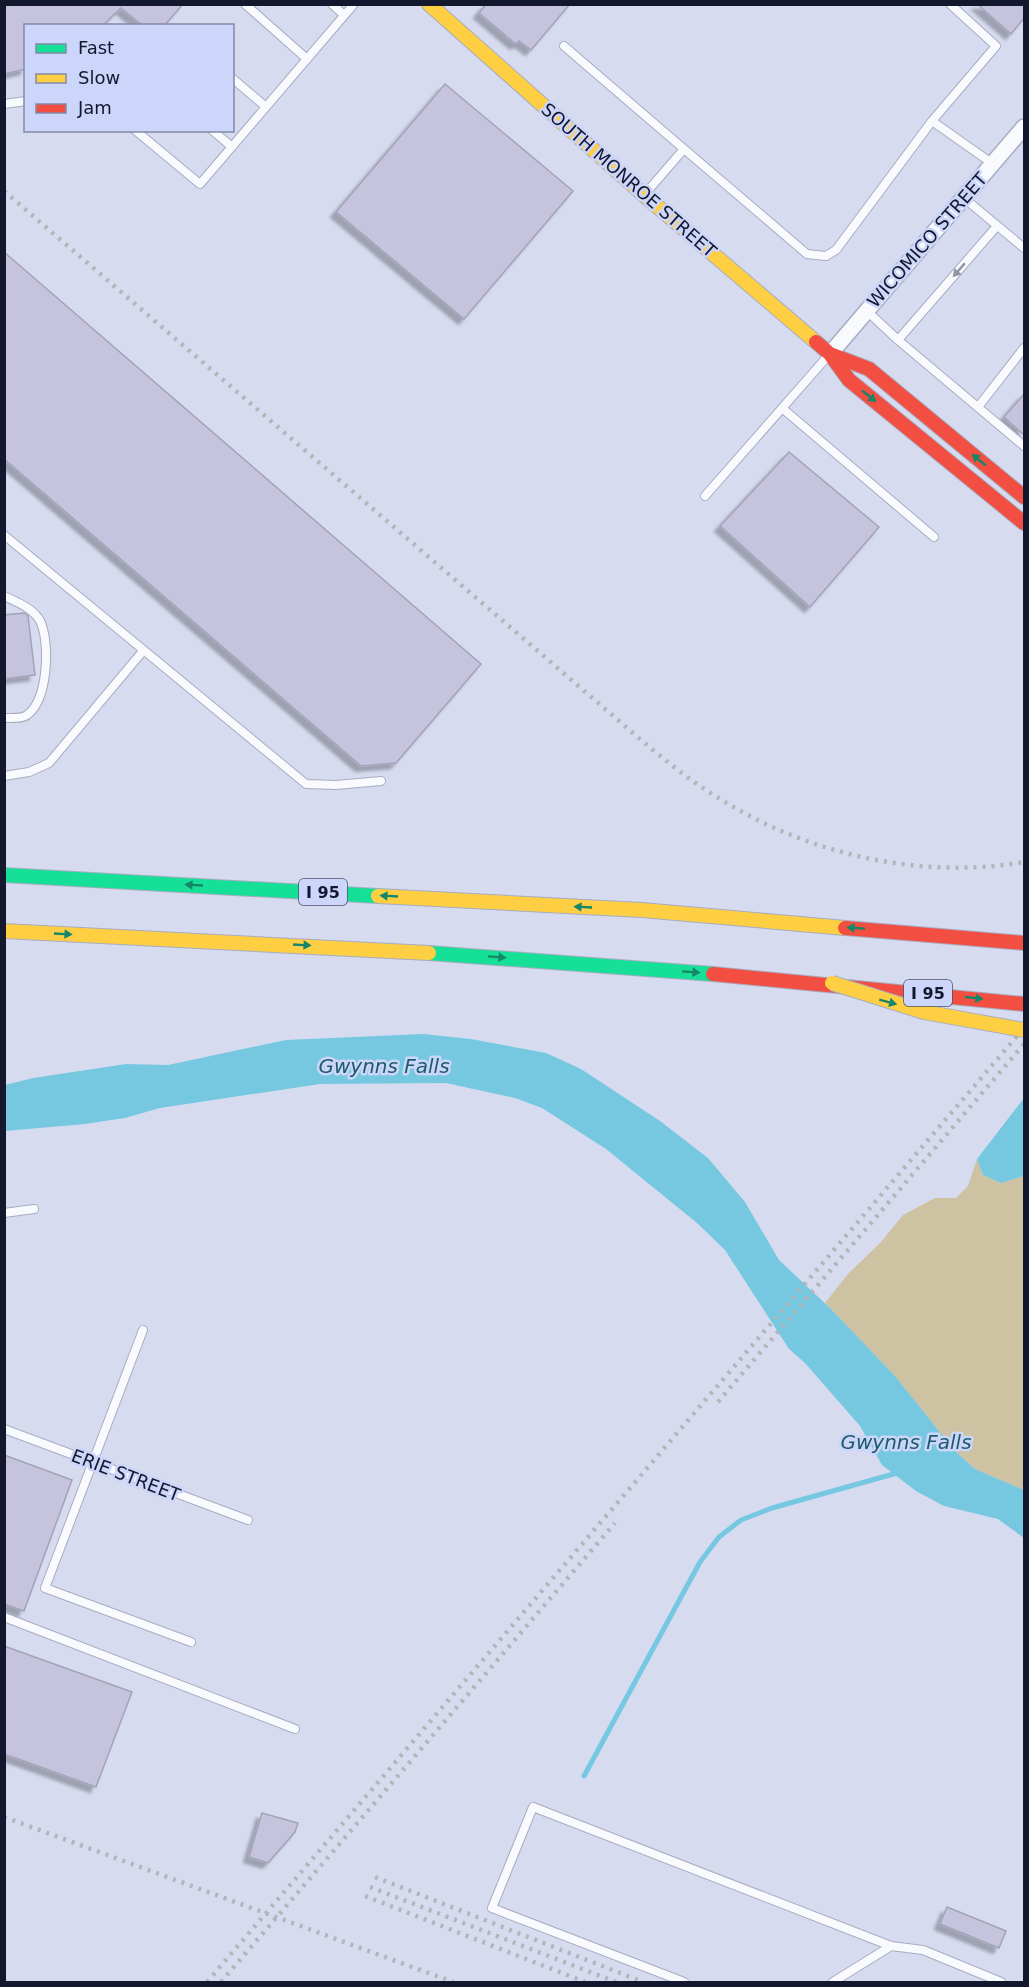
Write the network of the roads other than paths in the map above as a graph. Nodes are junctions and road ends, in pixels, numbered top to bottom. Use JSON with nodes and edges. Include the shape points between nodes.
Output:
{"nodes":[{"id":1,"x":244,"y":4,"type":"edge"},
{"id":2,"x":332,"y":4,"type":"edge"},
{"id":3,"x":354,"y":4,"type":"edge"},
{"id":4,"x":429,"y":4,"type":"edge"},
{"id":5,"x":950,"y":4,"type":"edge"},
{"id":6,"x":344,"y":15,"type":"junction"},
{"id":7,"x":564,"y":46,"type":"dead end"},
{"id":8,"x":307,"y":59,"type":"junction"},
{"id":9,"x":234,"y":80,"type":"edge"},
{"id":10,"x":24,"y":101,"type":"edge"},
{"id":11,"x":4,"y":104,"type":"edge"},
{"id":12,"x":266,"y":107,"type":"junction"},
{"id":13,"x":932,"y":121,"type":"junction"},
{"id":14,"x":1024,"y":128,"type":"edge"},
{"id":15,"x":137,"y":132,"type":"edge"},
{"id":16,"x":214,"y":132,"type":"edge"},
{"id":17,"x":232,"y":147,"type":"junction"},
{"id":18,"x":684,"y":149,"type":"junction"},
{"id":19,"x":993,"y":164,"type":"junction"},
{"id":20,"x":644,"y":195,"type":"junction"},
{"id":21,"x":964,"y":198,"type":"junction"},
{"id":22,"x":998,"y":226,"type":"junction"},
{"id":23,"x":1024,"y":248,"type":"edge"},
{"id":24,"x":867,"y":311,"type":"junction"},
{"id":25,"x":898,"y":340,"type":"junction"},
{"id":26,"x":1024,"y":348,"type":"edge"},
{"id":27,"x":830,"y":354,"type":"junction"},
{"id":28,"x":978,"y":407,"type":"junction"},
{"id":29,"x":782,"y":408,"type":"junction"},
{"id":30,"x":1024,"y":446,"type":"edge"},
{"id":31,"x":705,"y":496,"type":"dead end"},
{"id":32,"x":1024,"y":497,"type":"edge"},
{"id":33,"x":1024,"y":524,"type":"edge"},
{"id":34,"x":4,"y":536,"type":"edge"},
{"id":35,"x":934,"y":537,"type":"dead end"},
{"id":36,"x":4,"y":596,"type":"edge"},
{"id":37,"x":143,"y":651,"type":"junction"},
{"id":38,"x":4,"y":718,"type":"edge"},
{"id":39,"x":4,"y":776,"type":"edge"},
{"id":40,"x":381,"y":781,"type":"dead end"},
{"id":41,"x":4,"y":875,"type":"edge"},
{"id":42,"x":1024,"y":930,"type":"edge"},
{"id":43,"x":4,"y":931,"type":"edge"},
{"id":44,"x":915,"y":933,"type":"junction"},
{"id":45,"x":1024,"y":943,"type":"edge"},
{"id":46,"x":832,"y":983,"type":"junction"},
{"id":47,"x":1024,"y":1004,"type":"edge"},
{"id":48,"x":1024,"y":1030,"type":"edge"},
{"id":49,"x":34,"y":1209,"type":"dead end"},
{"id":50,"x":4,"y":1213,"type":"edge"},
{"id":51,"x":143,"y":1330,"type":"dead end"},
{"id":52,"x":4,"y":1429,"type":"edge"},
{"id":53,"x":93,"y":1462,"type":"junction"},
{"id":54,"x":248,"y":1520,"type":"dead end"},
{"id":55,"x":4,"y":1617,"type":"edge"},
{"id":56,"x":191,"y":1642,"type":"dead end"},
{"id":57,"x":295,"y":1729,"type":"dead end"},
{"id":58,"x":891,"y":1946,"type":"junction"},
{"id":59,"x":684,"y":1983,"type":"edge"},
{"id":60,"x":833,"y":1983,"type":"edge"},
{"id":61,"x":1001,"y":1983,"type":"edge"}],
"edges":[{"from":1,"to":8,"type":"lane"},
{"from":2,"to":6,"type":"lane"},
{"from":3,"to":6,"type":"lane"},
{"from":4,"to":20,"type":"main road","name":"SOUTH MONROE STREET"},
{"from":5,"to":13,"type":"lane","via":[[996,46]]},
{"from":6,"to":8,"type":"lane"},
{"from":7,"to":18,"type":"lane"},
{"from":8,"to":12,"type":"lane"},
{"from":9,"to":12,"type":"lane"},
{"from":10,"to":11,"type":"lane"},
{"from":12,"to":17,"type":"lane"},
{"from":13,"to":18,"type":"lane","via":[[836,250],[826,256],[807,254]]},
{"from":13,"to":19,"type":"lane"},
{"from":14,"to":19,"type":"street","name":"WICOMICO STREET"},
{"from":15,"to":17,"type":"lane","via":[[200,184]]},
{"from":16,"to":17,"type":"lane"},
{"from":18,"to":20,"type":"lane"},
{"from":19,"to":21,"type":"street","name":"WICOMICO STREET"},
{"from":20,"to":27,"type":"main road","name":"SOUTH MONROE STREET"},
{"from":21,"to":22,"type":"lane"},
{"from":21,"to":24,"type":"street","name":"WICOMICO STREET"},
{"from":22,"to":23,"type":"lane"},
{"from":22,"to":25,"type":"lane","one_way":true},
{"from":24,"to":25,"type":"lane"},
{"from":24,"to":27,"type":"street","name":"WICOMICO STREET"},
{"from":25,"to":28,"type":"lane"},
{"from":26,"to":28,"type":"lane"},
{"from":27,"to":29,"type":"lane"},
{"from":32,"to":27,"type":"main road","name":"SOUTH MONROE STREET","one_way":true,"via":[[869,369]]},
{"from":27,"to":33,"type":"main road","name":"SOUTH MONROE STREET","one_way":true,"via":[[849,380]]},
{"from":28,"to":30,"type":"lane"},
{"from":29,"to":31,"type":"lane"},
{"from":29,"to":35,"type":"lane"},
{"from":34,"to":37,"type":"lane"},
{"from":36,"to":38,"type":"lane","via":[[31,610],[41,623],[46,671],[38,706],[25,717]]},
{"from":37,"to":39,"type":"lane","via":[[49,763],[29,772]]},
{"from":37,"to":40,"type":"lane","via":[[306,784]]},
{"from":44,"to":41,"type":"main road","number":"I 95","one_way":true,"via":[[642,910]]},
{"from":42,"to":44,"type":"main road"},
{"from":43,"to":46,"type":"main road","number":"I 95","one_way":true,"via":[[493,956]]},
{"from":44,"to":45,"type":"main road","number":"I 95"},
{"from":46,"to":47,"type":"main road","number":"I 95","one_way":true,"bridge":true},
{"from":46,"to":48,"type":"main road","one_way":true,"bridge":true,"via":[[924,1012]]},
{"from":49,"to":50,"type":"lane"},
{"from":51,"to":53,"type":"lane"},
{"from":52,"to":53,"type":"lane","name":"ERIE STREET"},
{"from":53,"to":54,"type":"lane","name":"ERIE STREET"},
{"from":53,"to":56,"type":"lane","via":[[45,1588]]},
{"from":55,"to":57,"type":"lane"},
{"from":58,"to":59,"type":"lane","via":[[533,1807],[492,1908]]},
{"from":58,"to":60,"type":"lane"},
{"from":58,"to":61,"type":"lane","via":[[923,1950]]}]}
